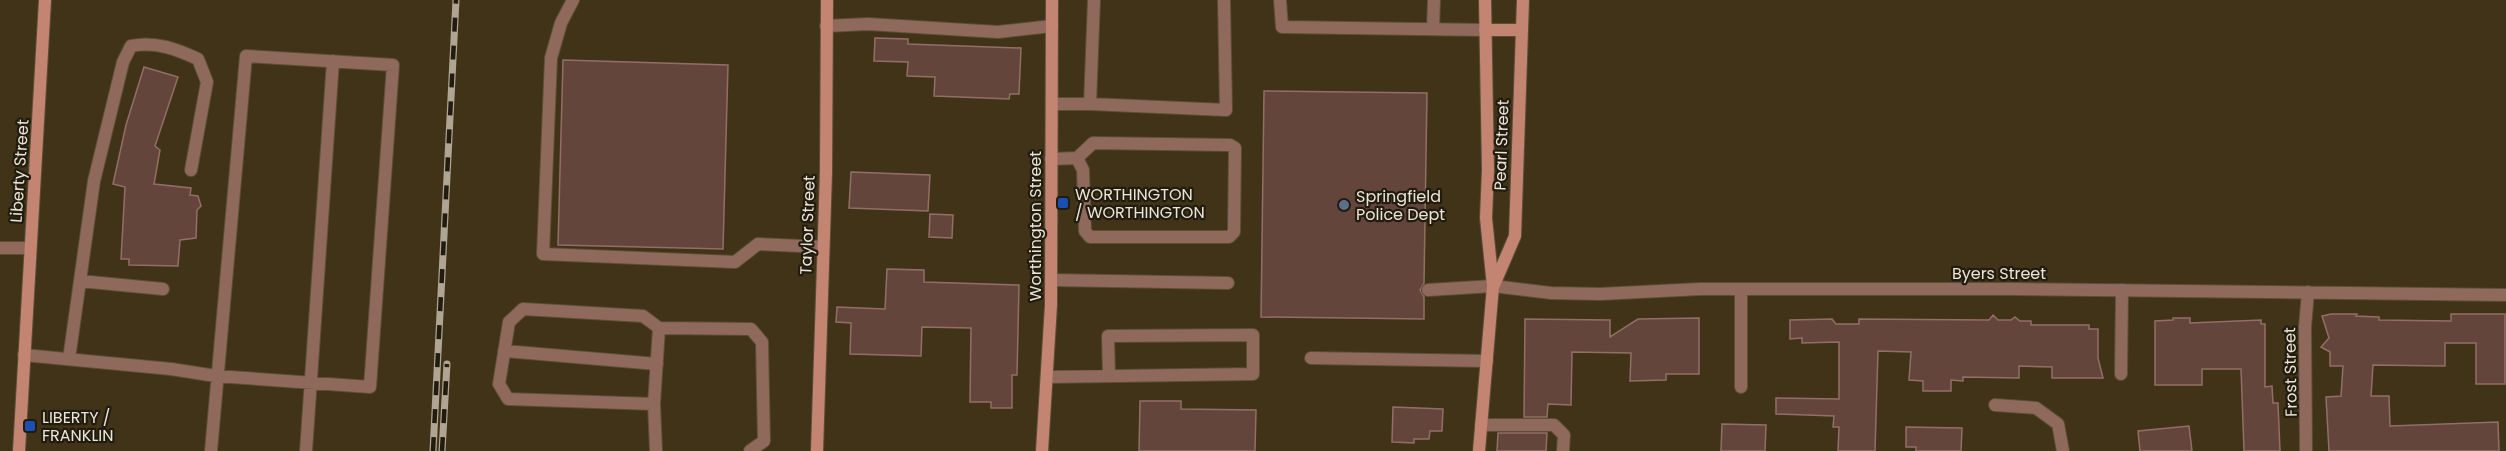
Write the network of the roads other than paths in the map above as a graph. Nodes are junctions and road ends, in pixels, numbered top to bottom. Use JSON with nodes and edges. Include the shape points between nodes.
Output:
{"nodes":[{"id":1,"x":45,"y":0,"type":"edge"},
{"id":2,"x":573,"y":0,"type":"edge"},
{"id":3,"x":827,"y":0,"type":"edge"},
{"id":4,"x":1052,"y":0,"type":"edge"},
{"id":5,"x":1094,"y":0,"type":"edge"},
{"id":6,"x":1224,"y":0,"type":"edge"},
{"id":7,"x":1280,"y":0,"type":"edge"},
{"id":8,"x":1434,"y":0,"type":"edge"},
{"id":9,"x":1485,"y":0,"type":"edge"},
{"id":10,"x":1523,"y":0,"type":"edge"},
{"id":11,"x":826,"y":26,"type":"junction"},
{"id":12,"x":1052,"y":26,"type":"junction"},
{"id":13,"x":1433,"y":29,"type":"junction"},
{"id":14,"x":1485,"y":30,"type":"junction"},
{"id":15,"x":1522,"y":30,"type":"junction"},
{"id":16,"x":333,"y":61,"type":"junction"},
{"id":17,"x":1052,"y":104,"type":"junction"},
{"id":18,"x":1090,"y":104,"type":"junction"},
{"id":19,"x":1051,"y":159,"type":"junction"},
{"id":20,"x":1077,"y":159,"type":"junction"},
{"id":21,"x":191,"y":170,"type":"dead end"},
{"id":22,"x":823,"y":247,"type":"junction"},
{"id":23,"x":0,"y":248,"type":"edge"},
{"id":24,"x":30,"y":248,"type":"junction"},
{"id":25,"x":1052,"y":280,"type":"junction"},
{"id":26,"x":80,"y":281,"type":"junction"},
{"id":27,"x":1228,"y":283,"type":"dead end"},
{"id":28,"x":1493,"y":286,"type":"junction"},
{"id":29,"x":163,"y":289,"type":"dead end"},
{"id":30,"x":1741,"y":289,"type":"junction"},
{"id":31,"x":1428,"y":290,"type":"dead end"},
{"id":32,"x":2122,"y":290,"type":"junction"},
{"id":33,"x":2308,"y":292,"type":"junction"},
{"id":34,"x":2506,"y":295,"type":"edge"},
{"id":35,"x":659,"y":328,"type":"junction"},
{"id":36,"x":504,"y":351,"type":"junction"},
{"id":37,"x":24,"y":355,"type":"junction"},
{"id":38,"x":1311,"y":358,"type":"dead end"},
{"id":39,"x":69,"y":359,"type":"junction"},
{"id":40,"x":1486,"y":361,"type":"junction"},
{"id":41,"x":657,"y":364,"type":"junction"},
{"id":42,"x":2121,"y":375,"type":"dead end"},
{"id":43,"x":216,"y":376,"type":"junction"},
{"id":44,"x":1109,"y":376,"type":"junction"},
{"id":45,"x":1047,"y":377,"type":"junction"},
{"id":46,"x":310,"y":383,"type":"junction"},
{"id":47,"x":1741,"y":387,"type":"dead end"},
{"id":48,"x":654,"y":404,"type":"junction"},
{"id":49,"x":1995,"y":405,"type":"dead end"},
{"id":50,"x":1481,"y":425,"type":"junction"},
{"id":51,"x":19,"y":451,"type":"edge"},
{"id":52,"x":211,"y":451,"type":"edge"},
{"id":53,"x":306,"y":451,"type":"edge"},
{"id":54,"x":656,"y":451,"type":"edge"},
{"id":55,"x":750,"y":451,"type":"edge"},
{"id":56,"x":817,"y":451,"type":"edge"},
{"id":57,"x":1042,"y":451,"type":"edge"},
{"id":58,"x":1479,"y":451,"type":"edge"},
{"id":59,"x":1563,"y":451,"type":"edge"},
{"id":60,"x":2063,"y":451,"type":"edge"},
{"id":61,"x":2306,"y":451,"type":"edge"}],
"edges":[{"from":1,"to":24,"type":"street","name":"Liberty Street"},
{"from":2,"to":22,"type":"street","via":[[551,58],[543,254],[735,262],[758,244]]},
{"from":3,"to":11,"type":"street","name":"Taylor Street"},
{"from":4,"to":12,"type":"street","name":"Worthington Street"},
{"from":5,"to":18,"type":"street"},
{"from":6,"to":18,"type":"street","via":[[1226,110]]},
{"from":7,"to":13,"type":"street","via":[[1282,27]]},
{"from":8,"to":13,"type":"street"},
{"from":9,"to":14,"type":"street","name":"Pearl Street"},
{"from":10,"to":15,"type":"street","name":"Pearl Street"},
{"from":11,"to":12,"type":"street","via":[[868,24],[998,32]]},
{"from":11,"to":22,"type":"street","name":"Taylor Street"},
{"from":12,"to":17,"type":"street","name":"Worthington Street"},
{"from":13,"to":14,"type":"street"},
{"from":14,"to":15,"type":"street"},
{"from":14,"to":28,"type":"street","name":"Pearl Street","via":[[1486,218]]},
{"from":15,"to":28,"type":"street","name":"Pearl Street","via":[[1515,236]]},
{"from":16,"to":43,"type":"street","via":[[246,56]]},
{"from":16,"to":46,"type":"street"},
{"from":16,"to":46,"type":"street","via":[[393,65],[370,387]]},
{"from":17,"to":18,"type":"street"},
{"from":17,"to":19,"type":"street","name":"Worthington Street"},
{"from":19,"to":20,"type":"street"},
{"from":19,"to":25,"type":"street","name":"Worthington Street"},
{"from":20,"to":20,"type":"street","via":[[1083,170],[1085,231],[1089,237],[1229,237],[1234,232],[1235,148],[1230,145],[1093,143]]},
{"from":21,"to":26,"type":"street","via":[[207,82],[198,60],[176,49],[148,43],[131,46],[123,62],[94,181]]},
{"from":22,"to":56,"type":"street","name":"Taylor Street"},
{"from":23,"to":24,"type":"street"},
{"from":24,"to":37,"type":"street","name":"Liberty Street"},
{"from":25,"to":27,"type":"street"},
{"from":25,"to":45,"type":"street","name":"Worthington Street"},
{"from":26,"to":29,"type":"street"},
{"from":26,"to":39,"type":"street"},
{"from":28,"to":30,"type":"street","name":"Byers Street","via":[[1591,294]]},
{"from":28,"to":31,"type":"street","name":"Byers Street"},
{"from":28,"to":40,"type":"street","name":"Pearl Street"},
{"from":30,"to":32,"type":"street","name":"Byers Street"},
{"from":30,"to":47,"type":"street"},
{"from":32,"to":33,"type":"street","name":"Byers Street"},
{"from":32,"to":42,"type":"street"},
{"from":33,"to":34,"type":"street","name":"Byers Street"},
{"from":33,"to":61,"type":"street","name":"Frost Street","via":[[2304,339]]},
{"from":35,"to":36,"type":"street","via":[[643,316],[523,309],[509,321]]},
{"from":35,"to":41,"type":"street"},
{"from":35,"to":55,"type":"street","via":[[751,329],[762,342],[764,441]]},
{"from":36,"to":41,"type":"street"},
{"from":36,"to":48,"type":"street","via":[[499,384],[508,399]]},
{"from":37,"to":39,"type":"street"},
{"from":37,"to":51,"type":"street","name":"Liberty Street"},
{"from":38,"to":40,"type":"street"},
{"from":39,"to":43,"type":"street"},
{"from":40,"to":50,"type":"street","name":"Pearl Street"},
{"from":41,"to":48,"type":"street"},
{"from":43,"to":46,"type":"street"},
{"from":43,"to":52,"type":"street"},
{"from":44,"to":44,"type":"street","via":[[1253,374],[1253,335],[1108,336]]},
{"from":44,"to":45,"type":"street"},
{"from":45,"to":57,"type":"street","name":"Worthington Street"},
{"from":46,"to":53,"type":"street"},
{"from":48,"to":54,"type":"street"},
{"from":49,"to":60,"type":"street","via":[[2036,408],[2058,424]]},
{"from":50,"to":58,"type":"street","name":"Pearl Street"},
{"from":50,"to":59,"type":"street","via":[[1554,425],[1564,435]]}]}
